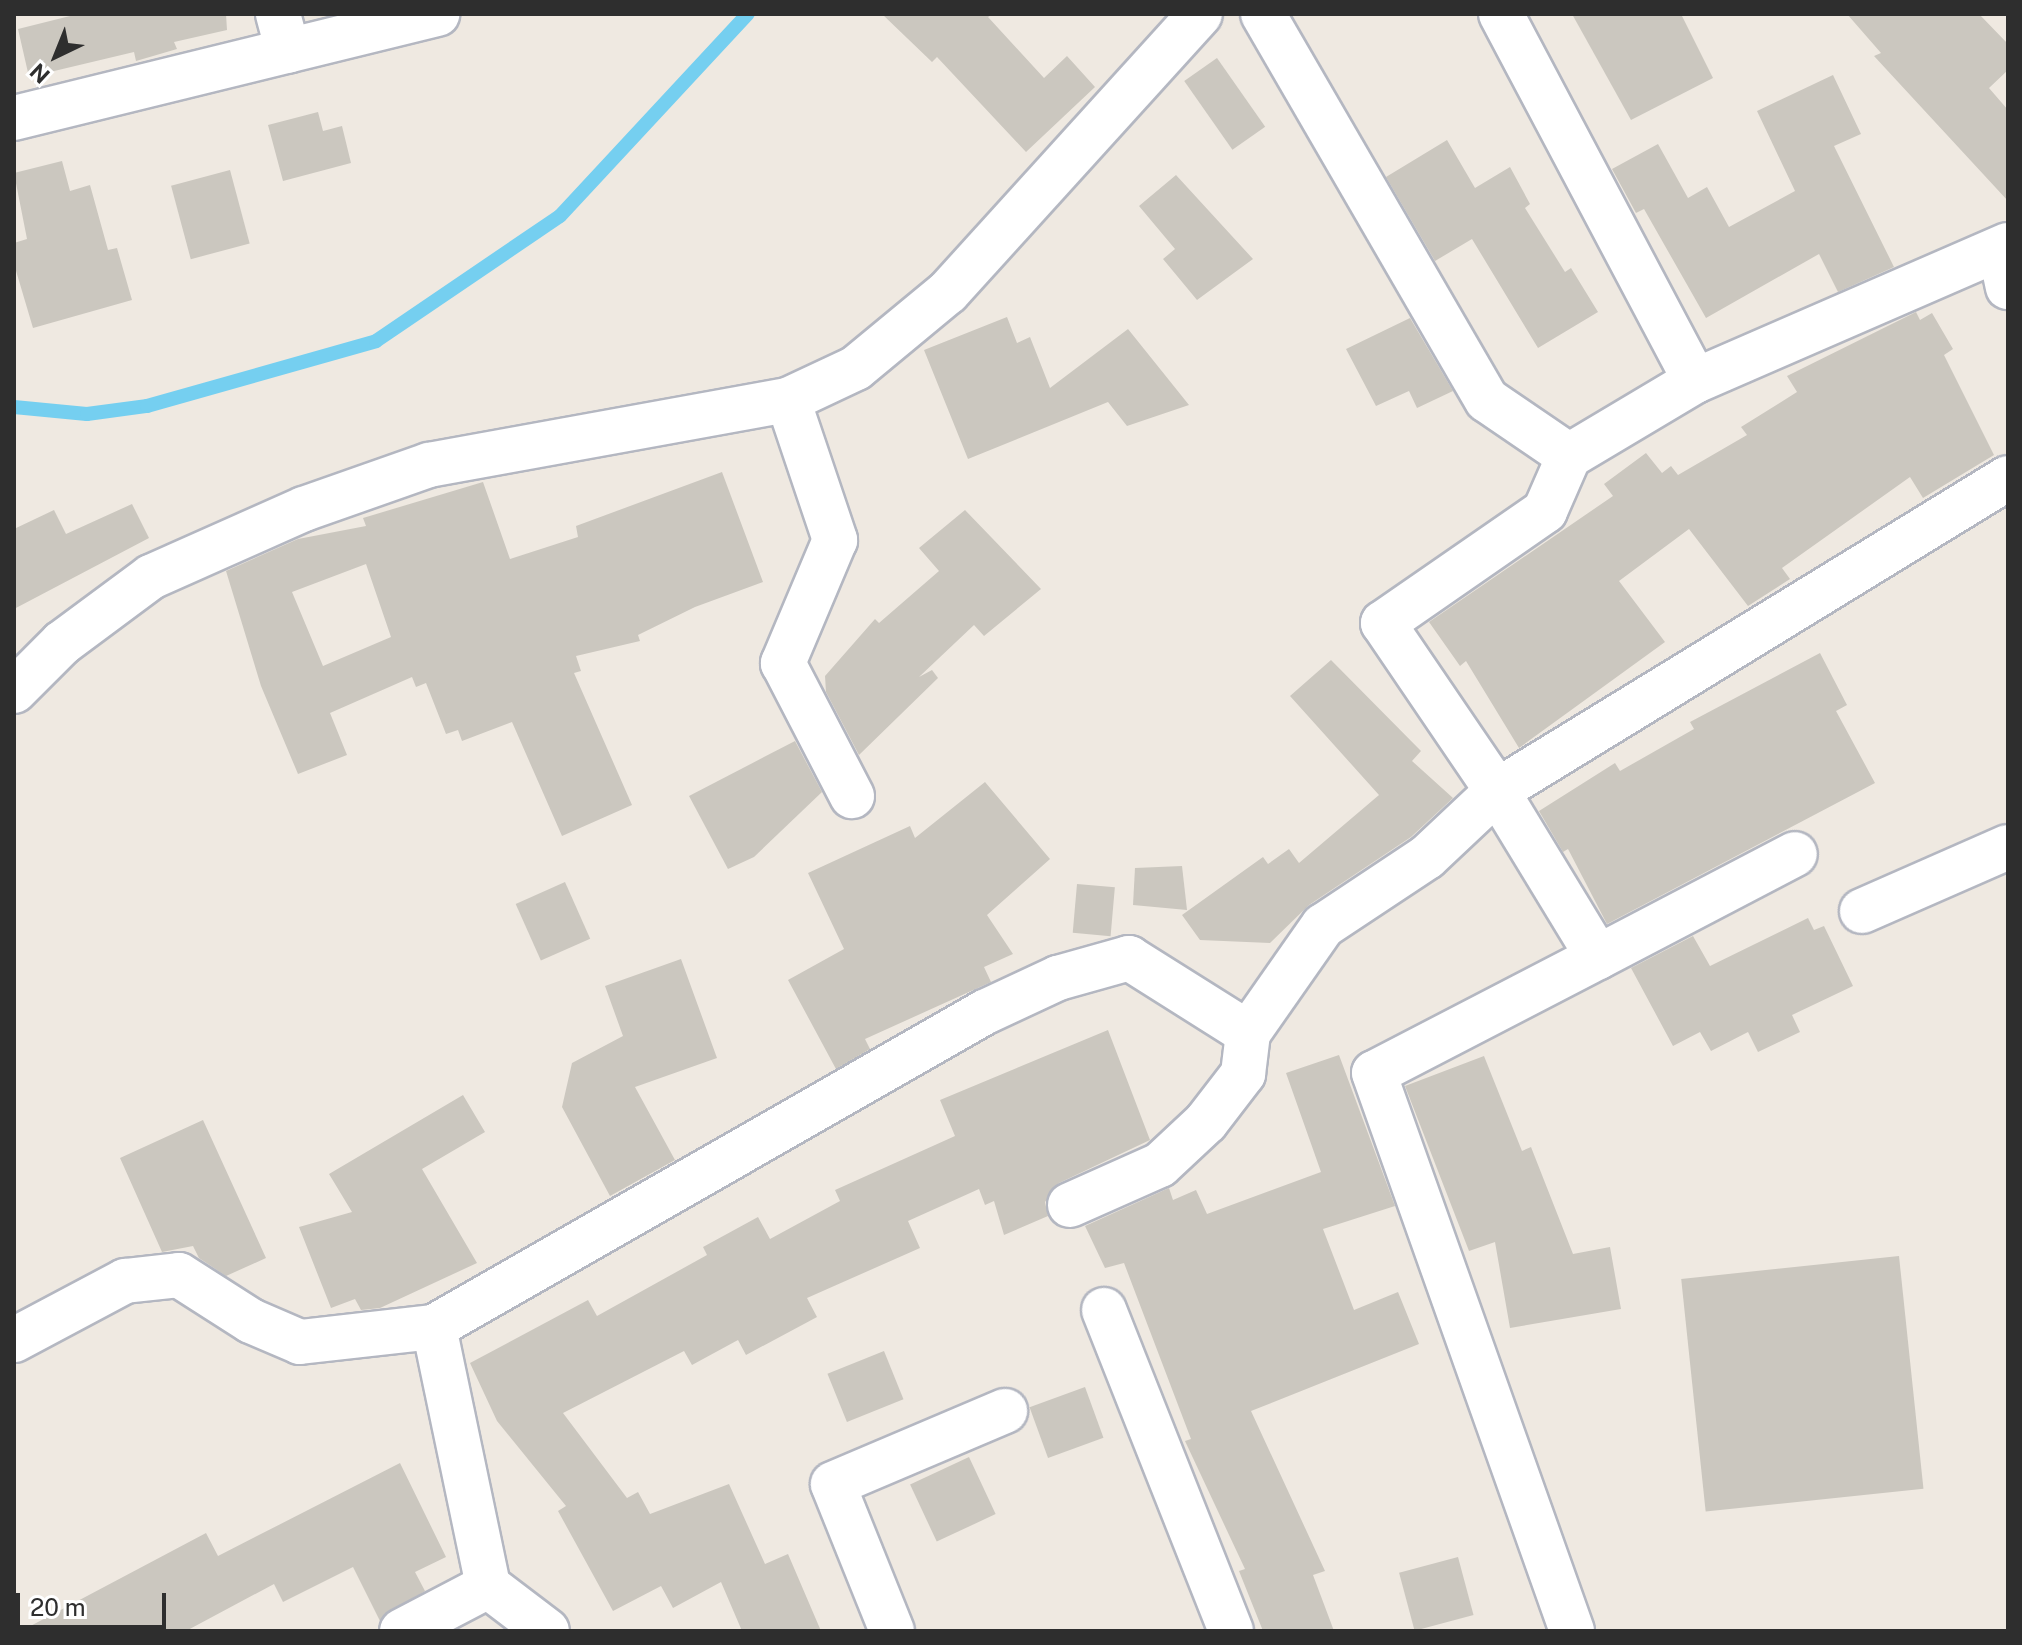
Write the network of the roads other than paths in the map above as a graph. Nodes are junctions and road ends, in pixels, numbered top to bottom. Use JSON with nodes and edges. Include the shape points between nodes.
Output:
{"nodes":[{"id":1,"x":437,"y":14,"type":"edge"},
{"id":2,"x":1200,"y":14,"type":"edge"},
{"id":3,"x":1263,"y":14,"type":"edge"},
{"id":4,"x":1501,"y":14,"type":"edge"},
{"id":5,"x":283,"y":32,"type":"edge"},
{"id":6,"x":14,"y":118,"type":"edge"},
{"id":7,"x":2005,"y":261,"type":"edge"},
{"id":8,"x":1695,"y":381,"type":"junction"},
{"id":9,"x":788,"y":400,"type":"junction"},
{"id":10,"x":1569,"y":456,"type":"junction"},
{"id":11,"x":2008,"y":481,"type":"edge"},
{"id":12,"x":14,"y":691,"type":"edge"},
{"id":13,"x":1497,"y":791,"type":"junction"},
{"id":14,"x":852,"y":796,"type":"dead end"},
{"id":15,"x":2008,"y":847,"type":"edge"},
{"id":16,"x":1795,"y":854,"type":"dead end"},
{"id":17,"x":1862,"y":911,"type":"dead end"},
{"id":18,"x":1598,"y":957,"type":"junction"},
{"id":19,"x":1248,"y":1033,"type":"junction"},
{"id":20,"x":1070,"y":1205,"type":"dead end"},
{"id":21,"x":1104,"y":1310,"type":"dead end"},
{"id":22,"x":434,"y":1327,"type":"junction"},
{"id":23,"x":14,"y":1340,"type":"edge"},
{"id":24,"x":1005,"y":1411,"type":"dead end"},
{"id":25,"x":488,"y":1586,"type":"junction"},
{"id":26,"x":402,"y":1631,"type":"edge"},
{"id":27,"x":547,"y":1631,"type":"edge"},
{"id":28,"x":892,"y":1631,"type":"edge"},
{"id":29,"x":1231,"y":1631,"type":"edge"},
{"id":30,"x":1572,"y":1631,"type":"edge"}],
"edges":[{"from":1,"to":5,"type":"street"},
{"from":2,"to":9,"type":"street","via":[[948,292],[856,368]]},
{"from":3,"to":10,"type":"street","via":[[1487,400]]},
{"from":4,"to":8,"type":"street"},
{"from":5,"to":6,"type":"street"},
{"from":7,"to":8,"type":"street"},
{"from":8,"to":10,"type":"street"},
{"from":9,"to":12,"type":"street","via":[[429,465],[304,509],[151,577],[62,643]]},
{"from":9,"to":14,"type":"street","via":[[835,540],[783,663]]},
{"from":10,"to":13,"type":"street","via":[[1545,511],[1383,623]]},
{"from":11,"to":13,"type":"street"},
{"from":13,"to":18,"type":"street"},
{"from":13,"to":19,"type":"street","via":[[1427,857],[1323,926]]},
{"from":15,"to":17,"type":"street"},
{"from":16,"to":18,"type":"street"},
{"from":18,"to":30,"type":"street","via":[[1374,1073]]},
{"from":19,"to":20,"type":"street","via":[[1243,1074],[1206,1122],[1160,1165]]},
{"from":19,"to":22,"type":"street","via":[[1129,958],[1058,978],[765,1133]]},
{"from":21,"to":29,"type":"street"},
{"from":22,"to":23,"type":"street","via":[[300,1342],[251,1321],[179,1275],[125,1281]]},
{"from":22,"to":25,"type":"street"},
{"from":24,"to":28,"type":"street","via":[[833,1484]]},
{"from":25,"to":26,"type":"street"},
{"from":25,"to":27,"type":"street"}]}
